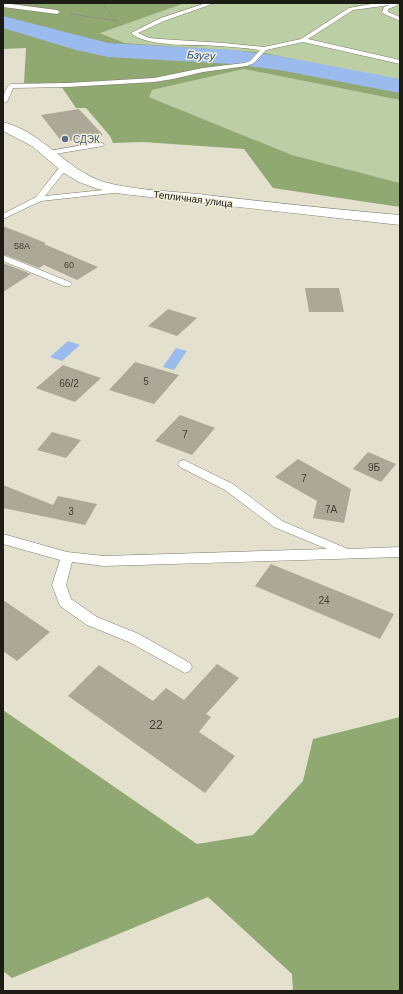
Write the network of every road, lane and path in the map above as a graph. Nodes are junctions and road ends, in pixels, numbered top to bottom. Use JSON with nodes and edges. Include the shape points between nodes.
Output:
{"nodes":[{"id":1,"x":105,"y":3,"type":"edge"},
{"id":2,"x":212,"y":3,"type":"edge"},
{"id":3,"x":391,"y":3,"type":"edge"},
{"id":4,"x":397,"y":3,"type":"edge"},
{"id":5,"x":3,"y":5,"type":"edge"},
{"id":6,"x":57,"y":12,"type":"joint"},
{"id":7,"x":400,"y":20,"type":"edge"},
{"id":8,"x":118,"y":21,"type":"junction"},
{"id":9,"x":135,"y":35,"type":"junction"},
{"id":10,"x":303,"y":40,"type":"junction"},
{"id":11,"x":264,"y":49,"type":"junction"},
{"id":12,"x":400,"y":62,"type":"edge"},
{"id":13,"x":4,"y":102,"type":"edge"},
{"id":14,"x":3,"y":126,"type":"edge"},
{"id":15,"x":100,"y":144,"type":"dead end"},
{"id":16,"x":49,"y":153,"type":"junction"},
{"id":17,"x":65,"y":166,"type":"junction"},
{"id":18,"x":123,"y":190,"type":"junction"},
{"id":19,"x":39,"y":199,"type":"junction"},
{"id":20,"x":3,"y":217,"type":"edge"},
{"id":21,"x":400,"y":220,"type":"edge"},
{"id":22,"x":3,"y":258,"type":"edge"},
{"id":23,"x":67,"y":284,"type":"dead end"},
{"id":24,"x":184,"y":464,"type":"dead end"},
{"id":25,"x":3,"y":539,"type":"edge"},
{"id":26,"x":400,"y":552,"type":"edge"},
{"id":27,"x":347,"y":553,"type":"junction"},
{"id":28,"x":67,"y":557,"type":"junction"},
{"id":29,"x":185,"y":668,"type":"dead end"}],
"edges":[{"from":1,"to":8,"type":"path","via":[[105,8]]},
{"from":2,"to":9,"type":"lane","via":[[150,24],[134,33]]},
{"from":3,"to":10,"type":"lane","via":[[351,9]]},
{"from":4,"to":7,"type":"lane","via":[[384,10],[388,15]]},
{"from":5,"to":6,"type":"lane"},
{"from":6,"to":8,"type":"path"},
{"from":8,"to":9,"type":"path","via":[[126,31]]},
{"from":9,"to":11,"type":"lane","via":[[158,41],[226,44]]},
{"from":10,"to":11,"type":"lane"},
{"from":10,"to":12,"type":"lane"},
{"from":11,"to":13,"type":"lane","via":[[252,62],[245,65],[192,72],[164,79],[11,86]]},
{"from":14,"to":16,"type":"street","name":"Тепличная улица"},
{"from":15,"to":16,"type":"lane"},
{"from":16,"to":17,"type":"street","name":"Тепличная улица"},
{"from":17,"to":18,"type":"street","name":"Тепличная улица","via":[[84,179]]},
{"from":17,"to":19,"type":"lane"},
{"from":18,"to":19,"type":"lane"},
{"from":18,"to":21,"type":"street","name":"Тепличная улица"},
{"from":19,"to":20,"type":"lane"},
{"from":22,"to":23,"type":"lane"},
{"from":24,"to":27,"type":"lane","via":[[229,487],[278,524]]},
{"from":25,"to":28,"type":"lane"},
{"from":26,"to":27,"type":"lane"},
{"from":27,"to":28,"type":"lane","via":[[104,561]]},
{"from":28,"to":29,"type":"lane","via":[[59,584],[65,602],[92,621],[134,638]]}]}
